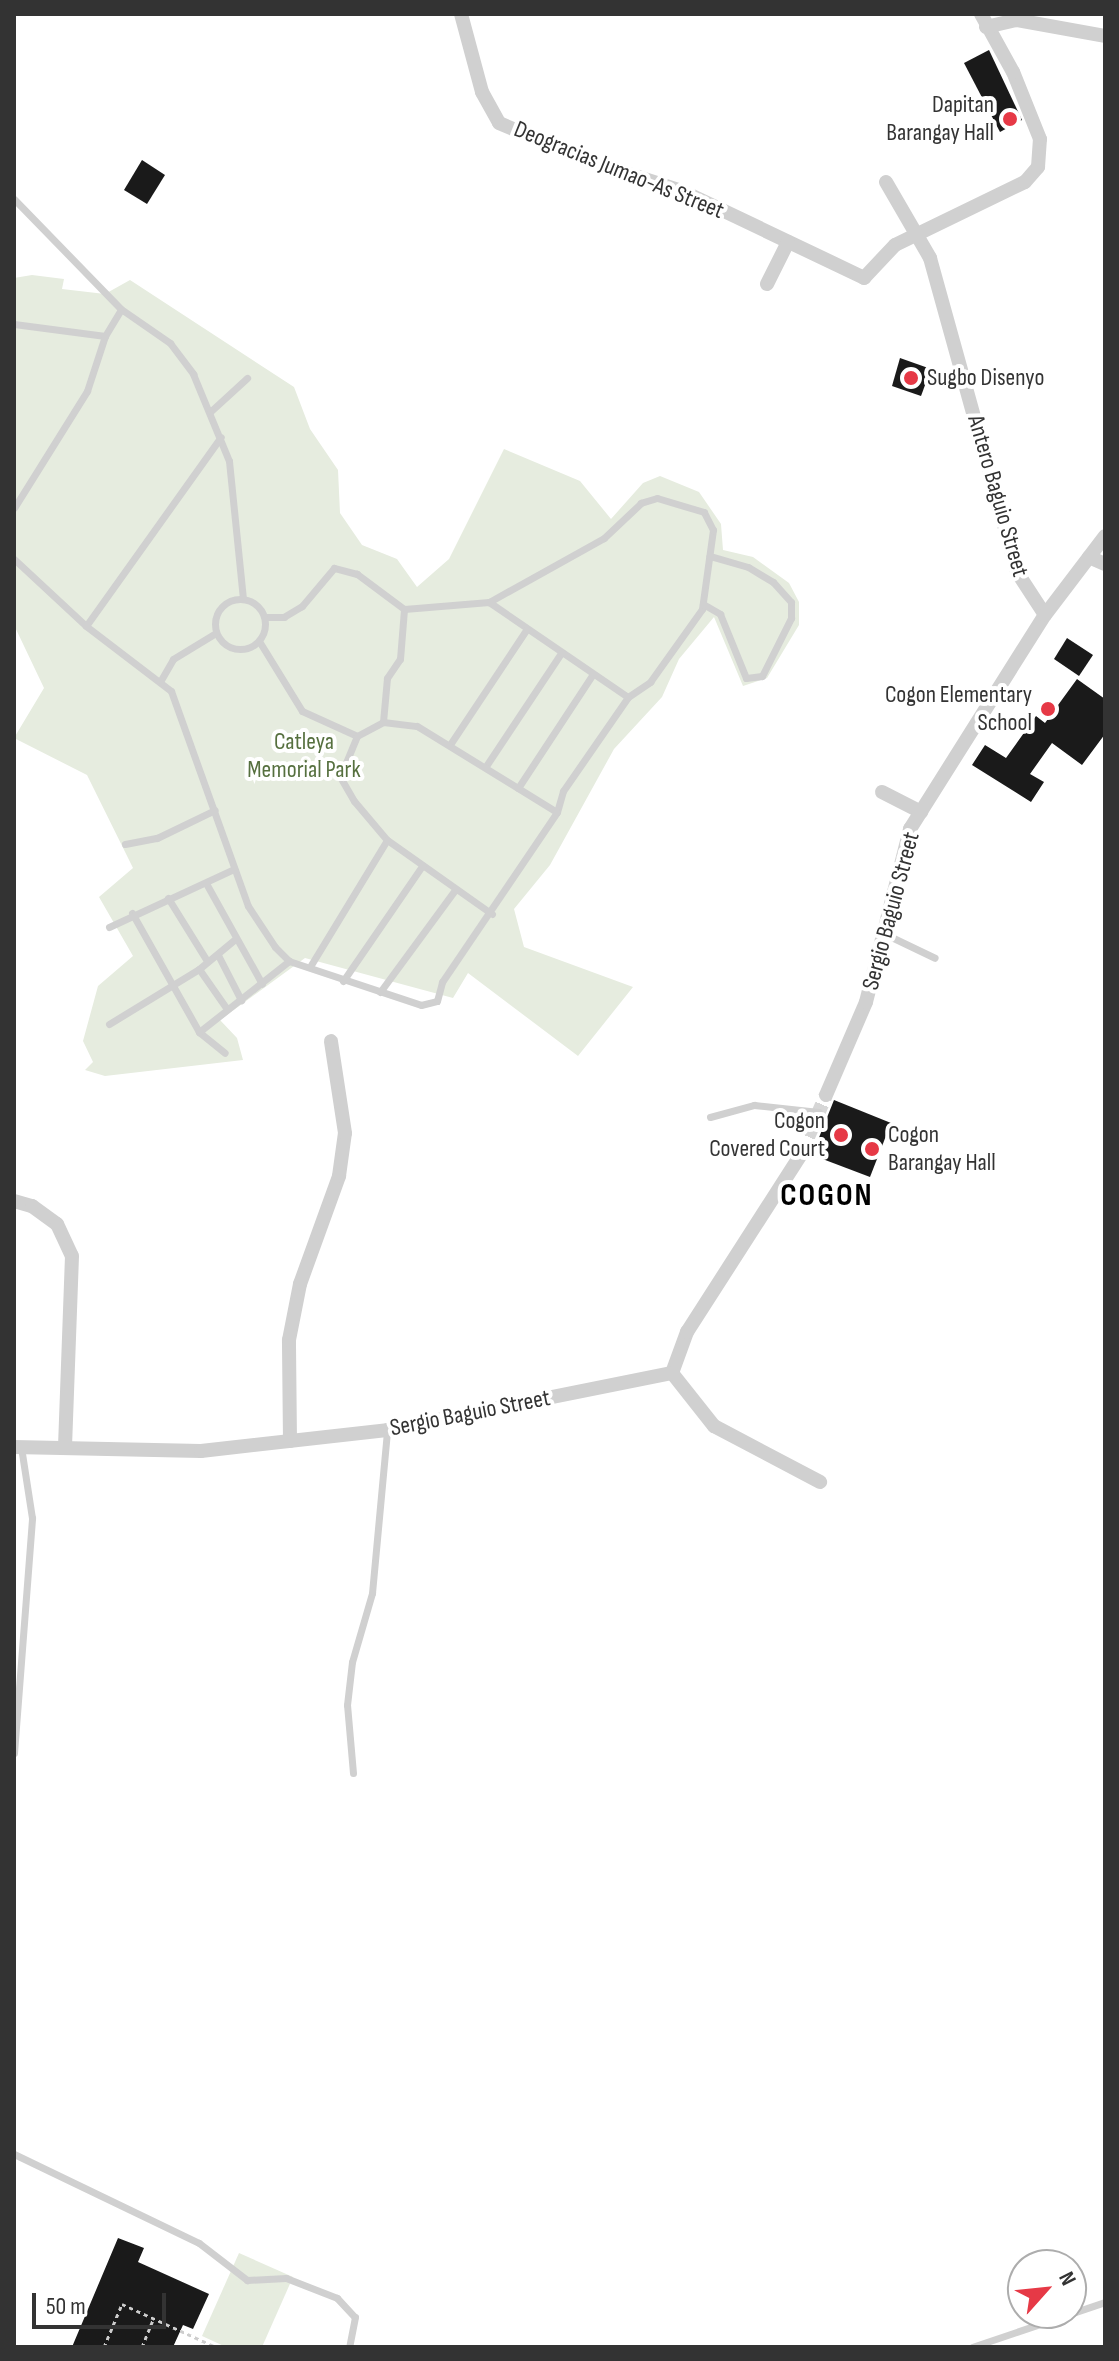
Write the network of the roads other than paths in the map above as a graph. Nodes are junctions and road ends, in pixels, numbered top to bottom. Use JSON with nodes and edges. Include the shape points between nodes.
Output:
{"nodes":[{"id":1,"x":461,"y":14,"type":"edge"},
{"id":2,"x":984,"y":20,"type":"edge"},
{"id":3,"x":1105,"y":36,"type":"edge"},
{"id":4,"x":886,"y":182,"type":"dead end"},
{"id":5,"x":14,"y":199,"type":"edge"},
{"id":6,"x":920,"y":234,"type":"junction"},
{"id":7,"x":788,"y":242,"type":"junction"},
{"id":8,"x":767,"y":284,"type":"dead end"},
{"id":9,"x":121,"y":309,"type":"junction"},
{"id":10,"x":14,"y":324,"type":"edge"},
{"id":11,"x":105,"y":336,"type":"junction"},
{"id":12,"x":247,"y":378,"type":"dead end"},
{"id":13,"x":211,"y":411,"type":"junction"},
{"id":14,"x":221,"y":437,"type":"junction"},
{"id":15,"x":14,"y":508,"type":"edge"},
{"id":16,"x":1105,"y":536,"type":"edge"},
{"id":17,"x":710,"y":556,"type":"junction"},
{"id":18,"x":1089,"y":557,"type":"junction"},
{"id":19,"x":14,"y":559,"type":"edge"},
{"id":20,"x":1105,"y":564,"type":"edge"},
{"id":21,"x":243,"y":598,"type":"junction"},
{"id":22,"x":489,"y":602,"type":"junction"},
{"id":23,"x":703,"y":604,"type":"junction"},
{"id":24,"x":404,"y":609,"type":"junction"},
{"id":25,"x":1045,"y":615,"type":"junction"},
{"id":26,"x":265,"y":617,"type":"junction"},
{"id":27,"x":86,"y":626,"type":"junction"},
{"id":28,"x":526,"y":630,"type":"junction"},
{"id":29,"x":216,"y":633,"type":"junction"},
{"id":30,"x":259,"y":641,"type":"junction"},
{"id":31,"x":561,"y":653,"type":"junction"},
{"id":32,"x":593,"y":674,"type":"junction"},
{"id":33,"x":161,"y":680,"type":"junction"},
{"id":34,"x":628,"y":697,"type":"junction"},
{"id":35,"x":383,"y":722,"type":"junction"},
{"id":36,"x":357,"y":736,"type":"junction"},
{"id":37,"x":451,"y":743,"type":"junction"},
{"id":38,"x":486,"y":766,"type":"junction"},
{"id":39,"x":518,"y":788,"type":"junction"},
{"id":40,"x":882,"y":792,"type":"dead end"},
{"id":41,"x":215,"y":810,"type":"junction"},
{"id":42,"x":557,"y":812,"type":"junction"},
{"id":43,"x":921,"y":812,"type":"junction"},
{"id":44,"x":387,"y":840,"type":"junction"},
{"id":45,"x":125,"y":844,"type":"dead end"},
{"id":46,"x":422,"y":866,"type":"junction"},
{"id":47,"x":234,"y":869,"type":"junction"},
{"id":48,"x":207,"y":885,"type":"junction"},
{"id":49,"x":455,"y":890,"type":"junction"},
{"id":50,"x":168,"y":898,"type":"junction"},
{"id":51,"x":132,"y":913,"type":"junction"},
{"id":52,"x":492,"y":914,"type":"junction"},
{"id":53,"x":109,"y":927,"type":"dead end"},
{"id":54,"x":885,"y":934,"type":"junction"},
{"id":55,"x":234,"y":940,"type":"junction"},
{"id":56,"x":218,"y":955,"type":"junction"},
{"id":57,"x":935,"y":958,"type":"dead end"},
{"id":58,"x":207,"y":961,"type":"junction"},
{"id":59,"x":289,"y":961,"type":"junction"},
{"id":60,"x":311,"y":965,"type":"junction"},
{"id":61,"x":199,"y":969,"type":"junction"},
{"id":62,"x":343,"y":981,"type":"junction"},
{"id":63,"x":172,"y":984,"type":"junction"},
{"id":64,"x":262,"y":984,"type":"junction"},
{"id":65,"x":380,"y":992,"type":"junction"},
{"id":66,"x":241,"y":1000,"type":"junction"},
{"id":67,"x":227,"y":1009,"type":"junction"},
{"id":68,"x":109,"y":1024,"type":"dead end"},
{"id":69,"x":199,"y":1032,"type":"junction"},
{"id":70,"x":331,"y":1041,"type":"dead end"},
{"id":71,"x":225,"y":1053,"type":"dead end"},
{"id":72,"x":826,"y":1095,"type":"tunnel mouth"},
{"id":73,"x":819,"y":1112,"type":"dead end"},
{"id":74,"x":710,"y":1117,"type":"dead end"},
{"id":75,"x":800,"y":1156,"type":"tunnel mouth"},
{"id":76,"x":14,"y":1201,"type":"edge"},
{"id":77,"x":672,"y":1373,"type":"junction"},
{"id":78,"x":387,"y":1430,"type":"junction"},
{"id":79,"x":290,"y":1441,"type":"junction"},
{"id":80,"x":65,"y":1446,"type":"junction"},
{"id":81,"x":18,"y":1447,"type":"edge"},
{"id":82,"x":820,"y":1482,"type":"dead end"},
{"id":83,"x":14,"y":1753,"type":"edge"},
{"id":84,"x":353,"y":1773,"type":"dead end"},
{"id":85,"x":14,"y":2154,"type":"edge"},
{"id":86,"x":1105,"y":2302,"type":"edge"},
{"id":87,"x":349,"y":2347,"type":"edge"},
{"id":88,"x":972,"y":2347,"type":"edge"}],
"edges":[{"from":1,"to":7,"type":"street","name":"Deogracias Jumao-As Street","via":[[482,92],[499,123],[586,160],[682,191]]},
{"from":2,"to":3,"type":"street","via":[[1016,20]]},
{"from":2,"to":6,"type":"street","via":[[1013,72],[1040,139],[1038,167],[1025,182]]},
{"from":4,"to":6,"type":"street","via":[[905,219]]},
{"from":5,"to":9,"type":"lane"},
{"from":6,"to":7,"type":"street","name":"Deogracias Jumao-As Street","via":[[895,245],[864,278]]},
{"from":6,"to":25,"type":"street","name":"Antero Baguio Street","via":[[1017,572]]},
{"from":7,"to":8,"type":"street"},
{"from":9,"to":11,"type":"lane"},
{"from":9,"to":13,"type":"lane","via":[[170,343]]},
{"from":10,"to":11,"type":"lane"},
{"from":11,"to":15,"type":"lane","via":[[87,391]]},
{"from":12,"to":13,"type":"lane"},
{"from":13,"to":14,"type":"lane"},
{"from":14,"to":21,"type":"lane","via":[[236,499]]},
{"from":14,"to":27,"type":"lane"},
{"from":16,"to":18,"type":"street","name":"Sergio Baguio Street"},
{"from":17,"to":22,"type":"lane","via":[[713,530],[704,512],[657,498],[641,503],[604,538]]},
{"from":17,"to":23,"type":"lane"},
{"from":17,"to":23,"type":"lane","via":[[748,567],[773,582],[791,602],[791,618],[762,676],[746,678],[720,614]]},
{"from":18,"to":20,"type":"street"},
{"from":18,"to":25,"type":"street","name":"Sergio Baguio Street"},
{"from":19,"to":27,"type":"lane"},
{"from":21,"to":26,"type":"lane"},
{"from":21,"to":29,"type":"lane","via":[[220,608]]},
{"from":22,"to":24,"type":"lane"},
{"from":22,"to":28,"type":"lane"},
{"from":23,"to":34,"type":"lane","via":[[658,673]]},
{"from":24,"to":26,"type":"lane","via":[[357,574],[334,568],[302,606],[284,617]]},
{"from":24,"to":35,"type":"lane","via":[[400,659],[387,678]]},
{"from":25,"to":43,"type":"street","name":"Sergio Baguio Street"},
{"from":26,"to":30,"type":"lane"},
{"from":27,"to":33,"type":"lane"},
{"from":28,"to":31,"type":"lane"},
{"from":28,"to":37,"type":"lane"},
{"from":29,"to":30,"type":"lane","via":[[235,649]]},
{"from":29,"to":33,"type":"lane","via":[[189,646]]},
{"from":30,"to":36,"type":"lane","via":[[302,711]]},
{"from":31,"to":32,"type":"lane"},
{"from":31,"to":38,"type":"lane"},
{"from":32,"to":34,"type":"lane"},
{"from":32,"to":39,"type":"lane"},
{"from":33,"to":41,"type":"lane","via":[[177,700]]},
{"from":34,"to":42,"type":"lane","via":[[563,791]]},
{"from":35,"to":36,"type":"lane"},
{"from":35,"to":37,"type":"lane","via":[[417,726]]},
{"from":36,"to":44,"type":"lane","via":[[340,777]]},
{"from":37,"to":38,"type":"lane"},
{"from":38,"to":39,"type":"lane"},
{"from":39,"to":42,"type":"lane"},
{"from":40,"to":43,"type":"street"},
{"from":41,"to":45,"type":"lane","via":[[157,838]]},
{"from":41,"to":47,"type":"lane"},
{"from":42,"to":52,"type":"lane"},
{"from":43,"to":54,"type":"street","name":"Sergio Baguio Street","via":[[910,829]]},
{"from":44,"to":46,"type":"lane"},
{"from":44,"to":60,"type":"lane"},
{"from":46,"to":49,"type":"lane"},
{"from":46,"to":62,"type":"lane"},
{"from":47,"to":48,"type":"lane"},
{"from":47,"to":59,"type":"lane","via":[[254,919]]},
{"from":48,"to":50,"type":"lane"},
{"from":48,"to":55,"type":"lane"},
{"from":49,"to":52,"type":"lane"},
{"from":49,"to":65,"type":"lane"},
{"from":50,"to":51,"type":"lane"},
{"from":50,"to":58,"type":"lane"},
{"from":51,"to":53,"type":"lane"},
{"from":51,"to":63,"type":"lane"},
{"from":52,"to":65,"type":"lane","via":[[442,982],[437,1001],[421,1005]]},
{"from":54,"to":57,"type":"lane"},
{"from":54,"to":72,"type":"street","name":"Sergio Baguio Street","via":[[866,1002]]},
{"from":55,"to":56,"type":"lane"},
{"from":55,"to":64,"type":"lane"},
{"from":56,"to":58,"type":"lane"},
{"from":56,"to":66,"type":"lane"},
{"from":58,"to":61,"type":"lane"},
{"from":59,"to":60,"type":"lane"},
{"from":59,"to":64,"type":"lane"},
{"from":60,"to":62,"type":"lane"},
{"from":61,"to":63,"type":"lane"},
{"from":61,"to":67,"type":"lane"},
{"from":62,"to":65,"type":"lane"},
{"from":63,"to":68,"type":"lane"},
{"from":63,"to":69,"type":"lane"},
{"from":64,"to":66,"type":"lane"},
{"from":66,"to":67,"type":"lane"},
{"from":67,"to":69,"type":"lane"},
{"from":69,"to":71,"type":"lane"},
{"from":70,"to":79,"type":"street","via":[[345,1133],[339,1176],[300,1284],[289,1340]]},
{"from":73,"to":74,"type":"lane","via":[[754,1105]]},
{"from":75,"to":77,"type":"street","via":[[687,1332]]},
{"from":76,"to":80,"type":"street","via":[[57,1224],[72,1256]]},
{"from":77,"to":78,"type":"street","name":"Sergio Baguio Street"},
{"from":77,"to":82,"type":"street","via":[[714,1426]]},
{"from":78,"to":79,"type":"street","name":"Sergio Baguio Street"},
{"from":78,"to":84,"type":"lane","via":[[372,1593],[352,1662],[347,1705]]},
{"from":79,"to":80,"type":"street","name":"Sergio Baguio Street","via":[[201,1451]]},
{"from":80,"to":81,"type":"street","name":"Sergio Baguio Street"},
{"from":81,"to":83,"type":"lane","via":[[32,1518]]},
{"from":85,"to":87,"type":"lane","via":[[199,2243],[247,2280],[286,2278],[337,2298],[355,2317]]},
{"from":86,"to":88,"type":"lane"}]}
